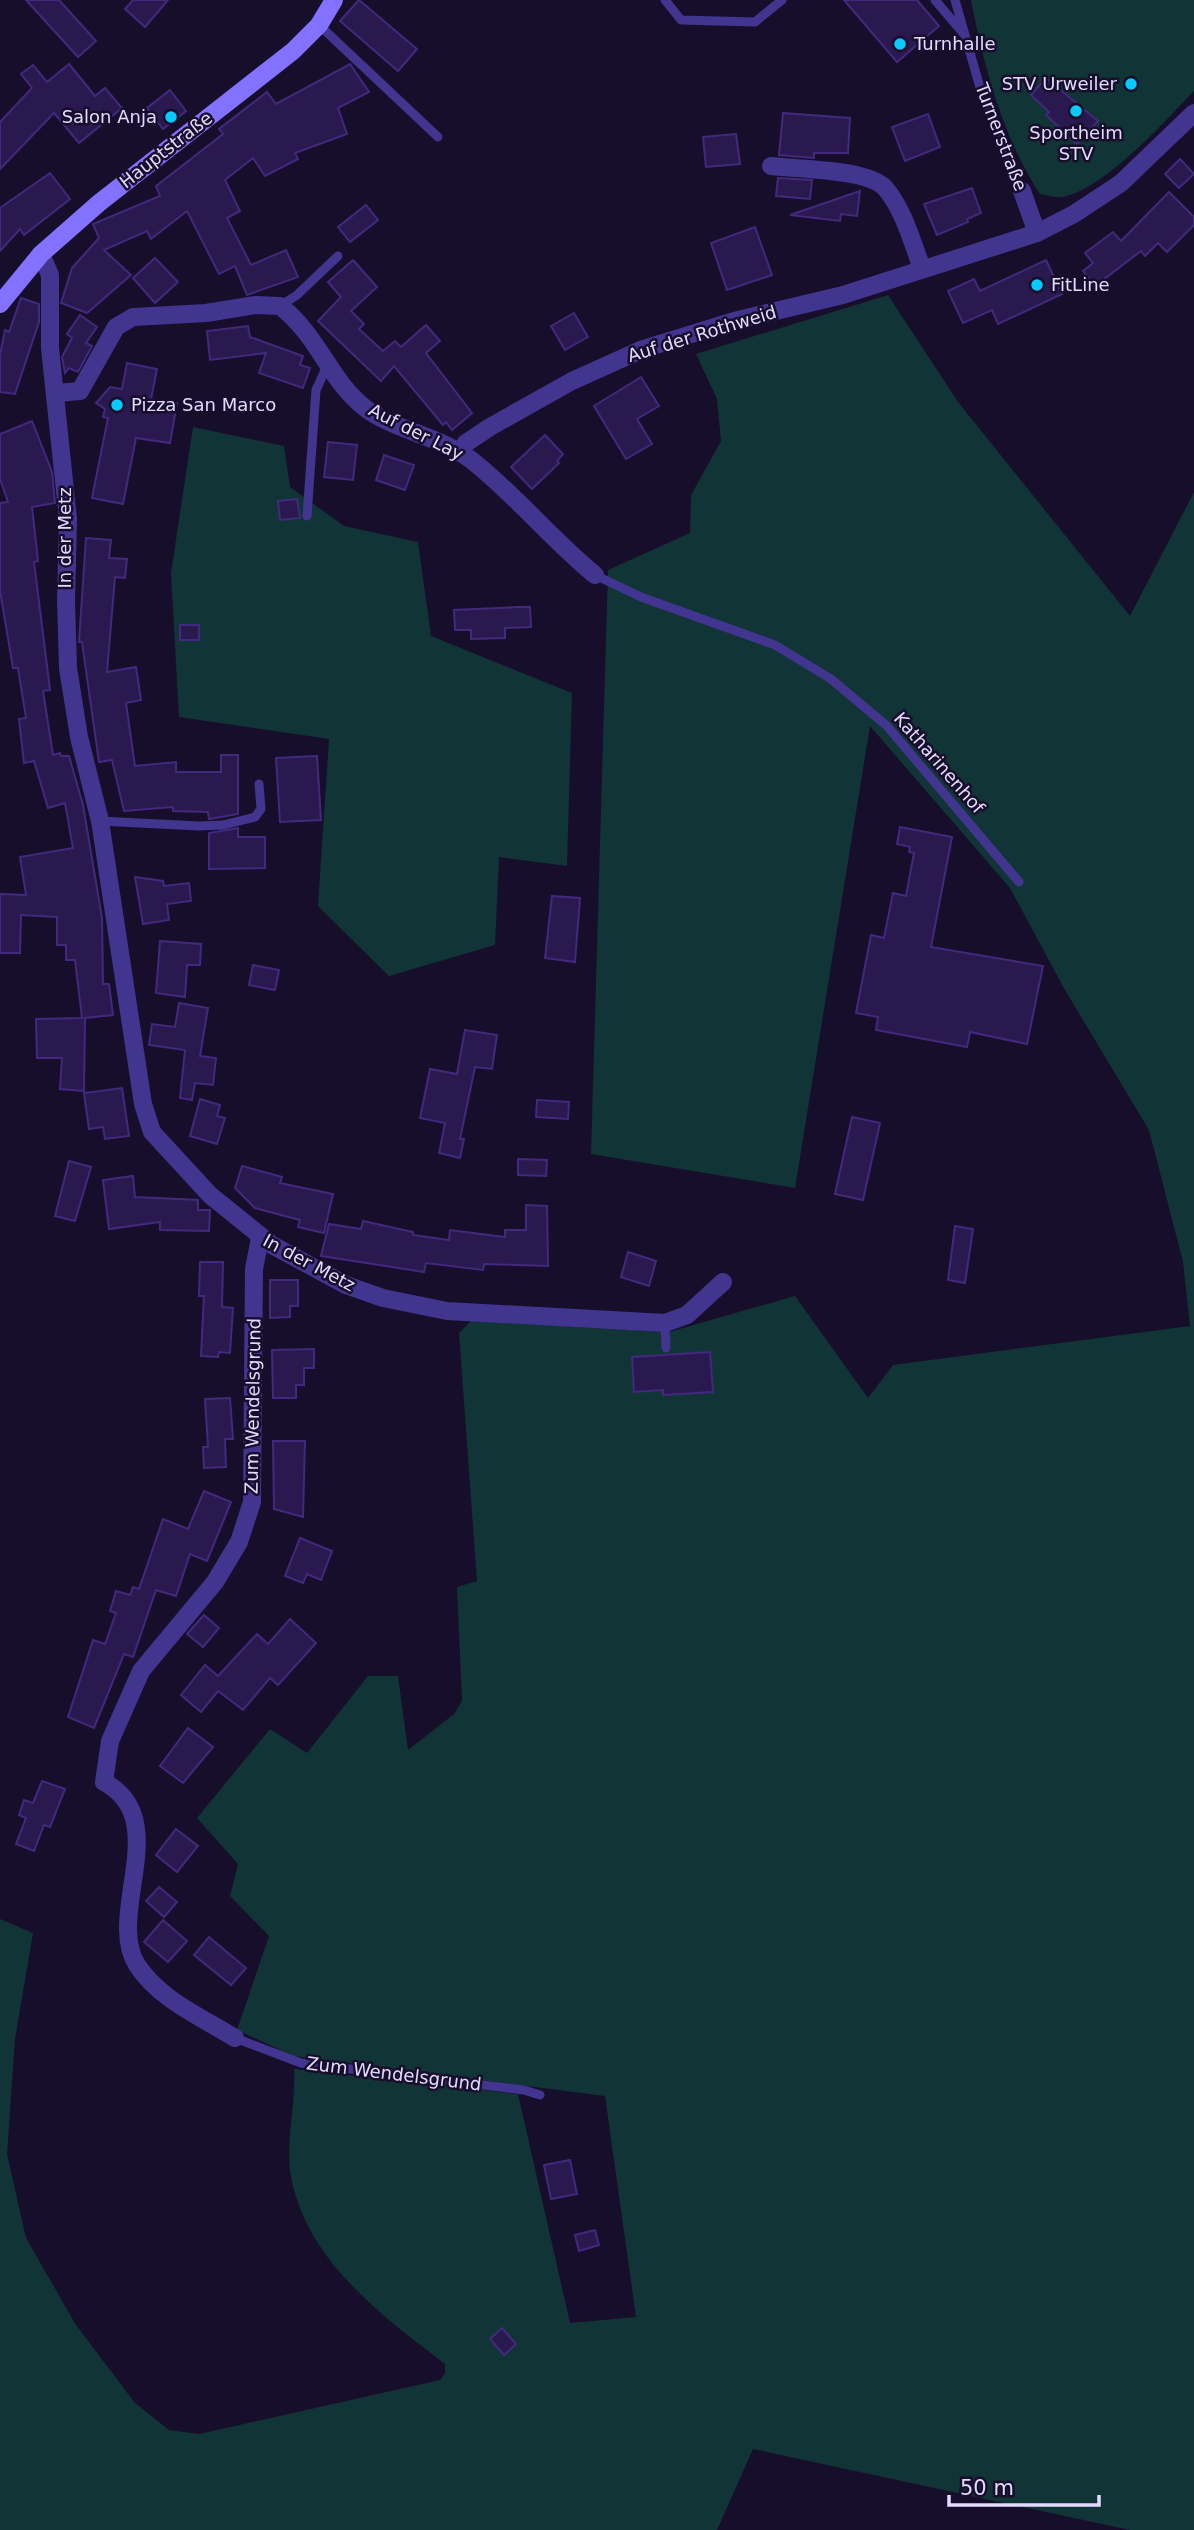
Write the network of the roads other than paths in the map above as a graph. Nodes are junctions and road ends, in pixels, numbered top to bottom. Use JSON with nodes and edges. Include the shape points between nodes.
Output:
{"nodes":[{"id":1,"x":334,"y":0,"type":"edge"},
{"id":2,"x":665,"y":0,"type":"edge"},
{"id":3,"x":782,"y":0,"type":"edge"},
{"id":4,"x":934,"y":0,"type":"edge"},
{"id":5,"x":955,"y":0,"type":"edge"},
{"id":6,"x":319,"y":25,"type":"junction"},
{"id":7,"x":965,"y":36,"type":"junction"},
{"id":8,"x":1194,"y":113,"type":"edge"},
{"id":9,"x":438,"y":137,"type":"dead end"},
{"id":10,"x":771,"y":166,"type":"dead end"},
{"id":11,"x":1022,"y":191,"type":"joint"},
{"id":12,"x":1037,"y":233,"type":"junction"},
{"id":13,"x":41,"y":254,"type":"junction"},
{"id":14,"x":338,"y":256,"type":"dead end"},
{"id":15,"x":922,"y":268,"type":"junction"},
{"id":16,"x":0,"y":304,"type":"edge"},
{"id":17,"x":281,"y":306,"type":"junction"},
{"id":18,"x":328,"y":364,"type":"junction"},
{"id":19,"x":57,"y":393,"type":"junction"},
{"id":20,"x":460,"y":453,"type":"junction"},
{"id":21,"x":307,"y":516,"type":"dead end"},
{"id":22,"x":595,"y":575,"type":"joint"},
{"id":23,"x":259,"y":784,"type":"dead end"},
{"id":24,"x":100,"y":821,"type":"junction"},
{"id":25,"x":1018,"y":882,"type":"dead end"},
{"id":26,"x":260,"y":1238,"type":"junction"},
{"id":27,"x":723,"y":1282,"type":"dead end"},
{"id":28,"x":665,"y":1323,"type":"junction"},
{"id":29,"x":666,"y":1349,"type":"dead end"},
{"id":30,"x":235,"y":2038,"type":"joint"},
{"id":31,"x":540,"y":2095,"type":"dead end"}],
"edges":[{"from":1,"to":6,"type":"main road","name":"Hauptstraße"},
{"from":2,"to":3,"type":"lane","via":[[681,20],[755,22]]},
{"from":4,"to":7,"type":"lane"},
{"from":5,"to":7,"type":"lane","name":"Turnerstraße"},
{"from":6,"to":9,"type":"lane"},
{"from":6,"to":13,"type":"main road","name":"Hauptstraße","via":[[293,51]]},
{"from":7,"to":11,"type":"lane","name":"Turnerstraße","via":[[981,91]]},
{"from":8,"to":12,"type":"street","name":"Auf der Rothweid","via":[[1121,183]]},
{"from":10,"to":15,"type":"street","via":[[870,177],[885,187],[902,215]]},
{"from":11,"to":12,"type":"street","name":"Turnerstraße"},
{"from":12,"to":15,"type":"street","name":"Auf der Rothweid"},
{"from":13,"to":16,"type":"main road","name":"Hauptstraße"},
{"from":13,"to":19,"type":"street","name":"In der Metz","via":[[50,275],[50,348]]},
{"from":14,"to":17,"type":"lane"},
{"from":15,"to":20,"type":"street","name":"Auf der Rothweid","via":[[843,295],[643,349],[572,381],[490,427],[466,443]]},
{"from":17,"to":18,"type":"street","name":"Auf der Lay","via":[[314,338]]},
{"from":17,"to":19,"type":"street","via":[[133,317],[116,327],[80,391]]},
{"from":18,"to":20,"type":"street","name":"Auf der Lay","via":[[365,408]]},
{"from":18,"to":21,"type":"lane","via":[[316,390]]},
{"from":19,"to":24,"type":"street","name":"In der Metz","via":[[68,519],[68,668]]},
{"from":20,"to":22,"type":"street","name":"Auf der Lay"},
{"from":22,"to":25,"type":"lane","name":"Katharinenhof","via":[[775,645],[831,679],[887,726]]},
{"from":23,"to":24,"type":"lane","via":[[261,808],[255,817],[223,825]]},
{"from":24,"to":26,"type":"street","name":"In der Metz","via":[[143,1104],[152,1132],[210,1195]]},
{"from":26,"to":28,"type":"street","name":"In der Metz","via":[[346,1285],[420,1308]]},
{"from":26,"to":30,"type":"street","name":"Zum Wendelsgrund","via":[[254,1269],[252,1502],[239,1542],[215,1582],[135,1683],[110,1741],[104,1782],[118,1789],[138,1832],[129,1933],[136,1964],[166,1996]]},
{"from":27,"to":28,"type":"street","via":[[687,1315]]},
{"from":28,"to":29,"type":"lane"},
{"from":30,"to":31,"type":"lane","name":"Zum Wendelsgrund","via":[[311,2065]]}]}
